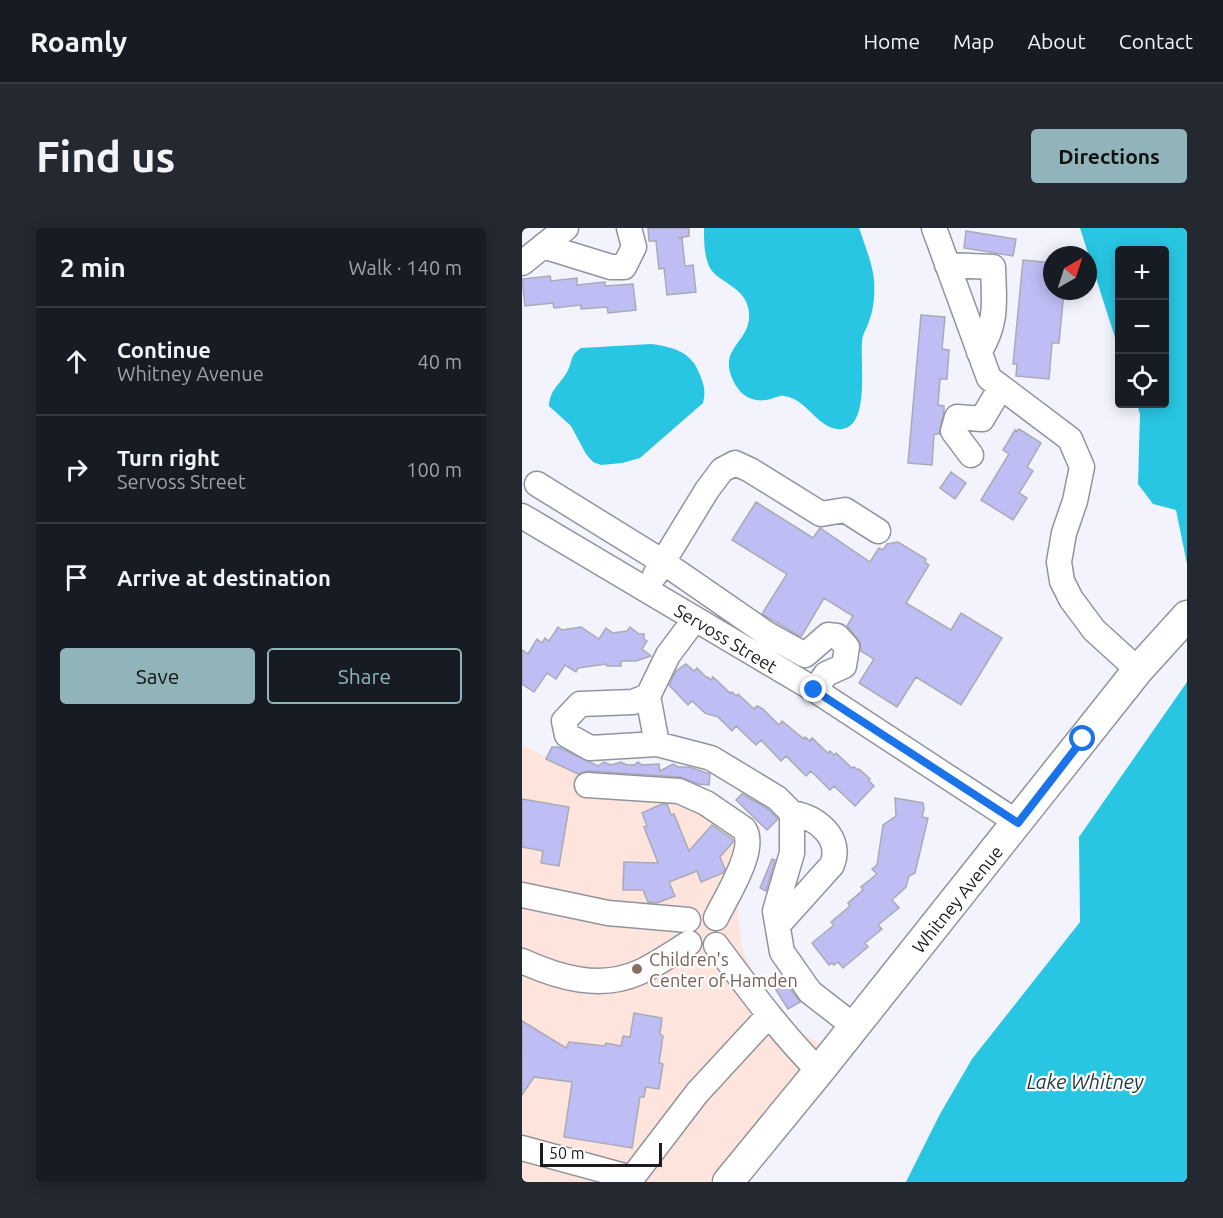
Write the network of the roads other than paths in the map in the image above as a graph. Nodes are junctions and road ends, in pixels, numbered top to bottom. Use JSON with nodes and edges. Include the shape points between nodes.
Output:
{"nodes":[{"id":1,"x":566,"y":228,"type":"edge"},
{"id":2,"x":629,"y":228,"type":"edge"},
{"id":3,"x":933,"y":228,"type":"edge"},
{"id":4,"x":543,"y":246,"type":"junction"},
{"id":5,"x":522,"y":263,"type":"edge"},
{"id":6,"x":947,"y":265,"type":"junction"},
{"id":7,"x":980,"y":352,"type":"junction"},
{"id":8,"x":1001,"y":387,"type":"junction"},
{"id":9,"x":971,"y":455,"type":"dead end"},
{"id":10,"x":537,"y":484,"type":"dead end"},
{"id":11,"x":522,"y":516,"type":"edge"},
{"id":12,"x":878,"y":531,"type":"dead end"},
{"id":13,"x":663,"y":562,"type":"junction"},
{"id":14,"x":646,"y":590,"type":"junction"},
{"id":15,"x":1187,"y":616,"type":"edge"},
{"id":16,"x":695,"y":619,"type":"junction"},
{"id":17,"x":811,"y":650,"type":"junction"},
{"id":18,"x":1138,"y":670,"type":"junction"},
{"id":19,"x":809,"y":687,"type":"junction"},
{"id":20,"x":648,"y":696,"type":"junction"},
{"id":21,"x":657,"y":744,"type":"junction"},
{"id":22,"x":587,"y":785,"type":"dead end"},
{"id":23,"x":792,"y":813,"type":"junction"},
{"id":24,"x":1018,"y":823,"type":"junction"},
{"id":25,"x":522,"y":895,"type":"edge"},
{"id":26,"x":716,"y":918,"type":"junction"},
{"id":27,"x":778,"y":925,"type":"junction"},
{"id":28,"x":689,"y":932,"type":"junction"},
{"id":29,"x":716,"y":945,"type":"junction"},
{"id":30,"x":522,"y":961,"type":"edge"},
{"id":31,"x":768,"y":1016,"type":"junction"},
{"id":32,"x":855,"y":1027,"type":"junction"},
{"id":33,"x":819,"y":1071,"type":"junction"},
{"id":34,"x":522,"y":1148,"type":"edge"},
{"id":35,"x":631,"y":1180,"type":"edge"},
{"id":36,"x":728,"y":1182,"type":"edge"}],
"edges":[{"from":1,"to":4,"type":"street"},
{"from":2,"to":4,"type":"street","via":[[634,247],[624,267],[611,267]]},
{"from":3,"to":6,"type":"street"},
{"from":4,"to":5,"type":"street"},
{"from":6,"to":7,"type":"street"},
{"from":6,"to":7,"type":"street","via":[[993,267],[994,320]]},
{"from":7,"to":8,"type":"street","via":[[989,378]]},
{"from":8,"to":9,"type":"street","via":[[982,419],[957,417],[953,431]]},
{"from":8,"to":18,"type":"street","via":[[1070,439],[1082,467],[1064,533],[1059,562],[1062,581],[1094,630]]},
{"from":10,"to":13,"type":"street"},
{"from":11,"to":14,"type":"street","name":"Servoss Street"},
{"from":12,"to":13,"type":"street","via":[[845,510],[821,514],[735,464],[722,470]]},
{"from":13,"to":14,"type":"street"},
{"from":13,"to":17,"type":"street","via":[[767,634],[805,655]]},
{"from":14,"to":16,"type":"street","name":"Servoss Street"},
{"from":15,"to":18,"type":"main road","name":"Whitney Avenue"},
{"from":16,"to":19,"type":"street","name":"Servoss Street"},
{"from":16,"to":20,"type":"street","via":[[668,655]]},
{"from":17,"to":19,"type":"street"},
{"from":17,"to":19,"type":"street","via":[[828,635],[837,636],[847,646],[844,666]]},
{"from":18,"to":24,"type":"main road","name":"Whitney Avenue"},
{"from":19,"to":24,"type":"street","name":"Servoss Street"},
{"from":20,"to":21,"type":"street"},
{"from":20,"to":21,"type":"street","via":[[633,702],[580,705],[564,721],[567,735],[590,748]]},
{"from":21,"to":23,"type":"street","via":[[711,758],[777,798]]},
{"from":22,"to":26,"type":"street","via":[[679,791],[706,803],[744,829],[748,835],[747,853]]},
{"from":23,"to":27,"type":"street","via":[[792,853],[775,911]]},
{"from":23,"to":27,"type":"street","via":[[804,815],[824,829],[834,842],[836,854],[832,865]]},
{"from":24,"to":32,"type":"main road","name":"Whitney Avenue"},
{"from":25,"to":28,"type":"street"},
{"from":26,"to":28,"type":"street","via":[[698,913]]},
{"from":26,"to":29,"type":"street","via":[[722,934]]},
{"from":27,"to":32,"type":"street","via":[[782,952],[810,992]]},
{"from":28,"to":29,"type":"street","via":[[699,949]]},
{"from":28,"to":30,"type":"street","via":[[639,973],[612,979],[567,978]]},
{"from":29,"to":31,"type":"street"},
{"from":31,"to":33,"type":"street"},
{"from":31,"to":35,"type":"street","via":[[697,1093]]},
{"from":32,"to":33,"type":"main road","name":"Whitney Avenue"},
{"from":33,"to":36,"type":"main road","name":"Whitney Avenue"},
{"from":34,"to":35,"type":"street"}]}
